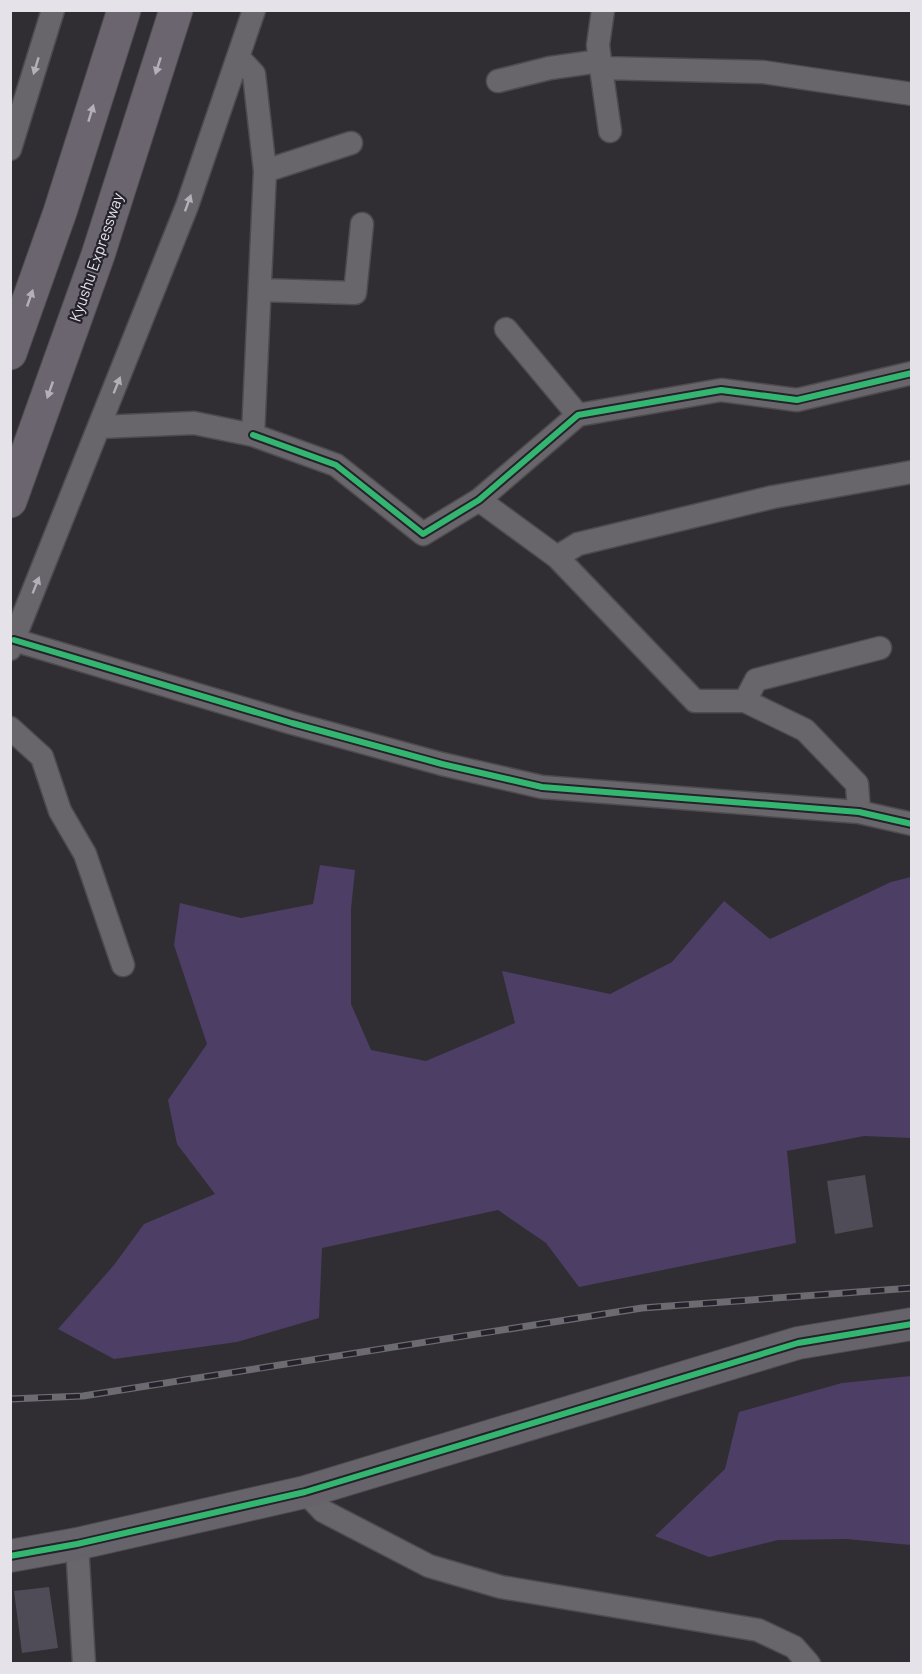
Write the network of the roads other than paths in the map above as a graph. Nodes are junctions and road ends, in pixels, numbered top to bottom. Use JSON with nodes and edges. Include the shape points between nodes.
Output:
{"nodes":[{"id":1,"x":53,"y":10,"type":"edge"},
{"id":2,"x":124,"y":10,"type":"edge"},
{"id":3,"x":176,"y":10,"type":"edge"},
{"id":4,"x":254,"y":10,"type":"edge"},
{"id":5,"x":603,"y":10,"type":"edge"},
{"id":6,"x":238,"y":57,"type":"junction"},
{"id":7,"x":600,"y":64,"type":"junction"},
{"id":8,"x":498,"y":81,"type":"dead end"},
{"id":9,"x":912,"y":94,"type":"edge"},
{"id":10,"x":610,"y":131,"type":"dead end"},
{"id":11,"x":351,"y":143,"type":"dead end"},
{"id":12,"x":10,"y":149,"type":"edge"},
{"id":13,"x":265,"y":171,"type":"junction"},
{"id":14,"x":362,"y":224,"type":"dead end"},
{"id":15,"x":260,"y":290,"type":"junction"},
{"id":16,"x":506,"y":329,"type":"dead end"},
{"id":17,"x":10,"y":353,"type":"edge"},
{"id":18,"x":912,"y":373,"type":"edge"},
{"id":19,"x":578,"y":415,"type":"junction"},
{"id":20,"x":100,"y":427,"type":"junction"},
{"id":21,"x":253,"y":435,"type":"junction"},
{"id":22,"x":912,"y":472,"type":"edge"},
{"id":23,"x":479,"y":500,"type":"junction"},
{"id":24,"x":10,"y":501,"type":"edge"},
{"id":25,"x":556,"y":557,"type":"junction"},
{"id":26,"x":12,"y":644,"type":"edge"},
{"id":27,"x":880,"y":648,"type":"dead end"},
{"id":28,"x":745,"y":701,"type":"junction"},
{"id":29,"x":10,"y":728,"type":"edge"},
{"id":30,"x":859,"y":812,"type":"junction"},
{"id":31,"x":912,"y":824,"type":"edge"},
{"id":32,"x":123,"y":965,"type":"dead end"},
{"id":33,"x":912,"y":1324,"type":"edge"},
{"id":34,"x":305,"y":1492,"type":"junction"},
{"id":35,"x":77,"y":1544,"type":"junction"},
{"id":36,"x":10,"y":1556,"type":"edge"},
{"id":37,"x":84,"y":1664,"type":"edge"},
{"id":38,"x":809,"y":1664,"type":"edge"}],
"edges":[{"from":1,"to":12,"type":"street","one_way":true},
{"from":17,"to":2,"type":"highway","one_way":true},
{"from":3,"to":24,"type":"highway","name":"Kyushu Expressway","one_way":true,"via":[[98,255]]},
{"from":4,"to":6,"type":"street"},
{"from":5,"to":7,"type":"street","via":[[598,45]]},
{"from":6,"to":13,"type":"street","via":[[254,74]]},
{"from":20,"to":6,"type":"street","one_way":true,"via":[[187,206]]},
{"from":7,"to":8,"type":"street","via":[[550,68]]},
{"from":7,"to":9,"type":"street","via":[[763,72]]},
{"from":7,"to":10,"type":"street"},
{"from":11,"to":13,"type":"street"},
{"from":13,"to":15,"type":"street"},
{"from":14,"to":15,"type":"street","via":[[355,293]]},
{"from":15,"to":21,"type":"street"},
{"from":16,"to":19,"type":"street"},
{"from":18,"to":19,"type":"street","via":[[797,400],[721,390]]},
{"from":19,"to":23,"type":"street"},
{"from":20,"to":21,"type":"street","via":[[194,423]]},
{"from":26,"to":20,"type":"street","one_way":true},
{"from":21,"to":23,"type":"street","via":[[336,465],[423,534]]},
{"from":22,"to":25,"type":"street","via":[[761,500],[578,544]]},
{"from":23,"to":25,"type":"street"},
{"from":25,"to":28,"type":"street","via":[[695,701]]},
{"from":26,"to":30,"type":"street","via":[[442,764],[542,787]]},
{"from":27,"to":28,"type":"street","via":[[756,680]]},
{"from":28,"to":30,"type":"street","via":[[805,730],[856,784]]},
{"from":29,"to":32,"type":"street","via":[[42,757],[60,811],[86,854]]},
{"from":30,"to":31,"type":"street"},
{"from":33,"to":34,"type":"street","via":[[798,1343]]},
{"from":34,"to":35,"type":"street"},
{"from":34,"to":38,"type":"street","via":[[323,1511],[429,1566],[501,1587],[758,1630],[794,1647]]},
{"from":35,"to":36,"type":"street"},
{"from":35,"to":37,"type":"street"}]}
